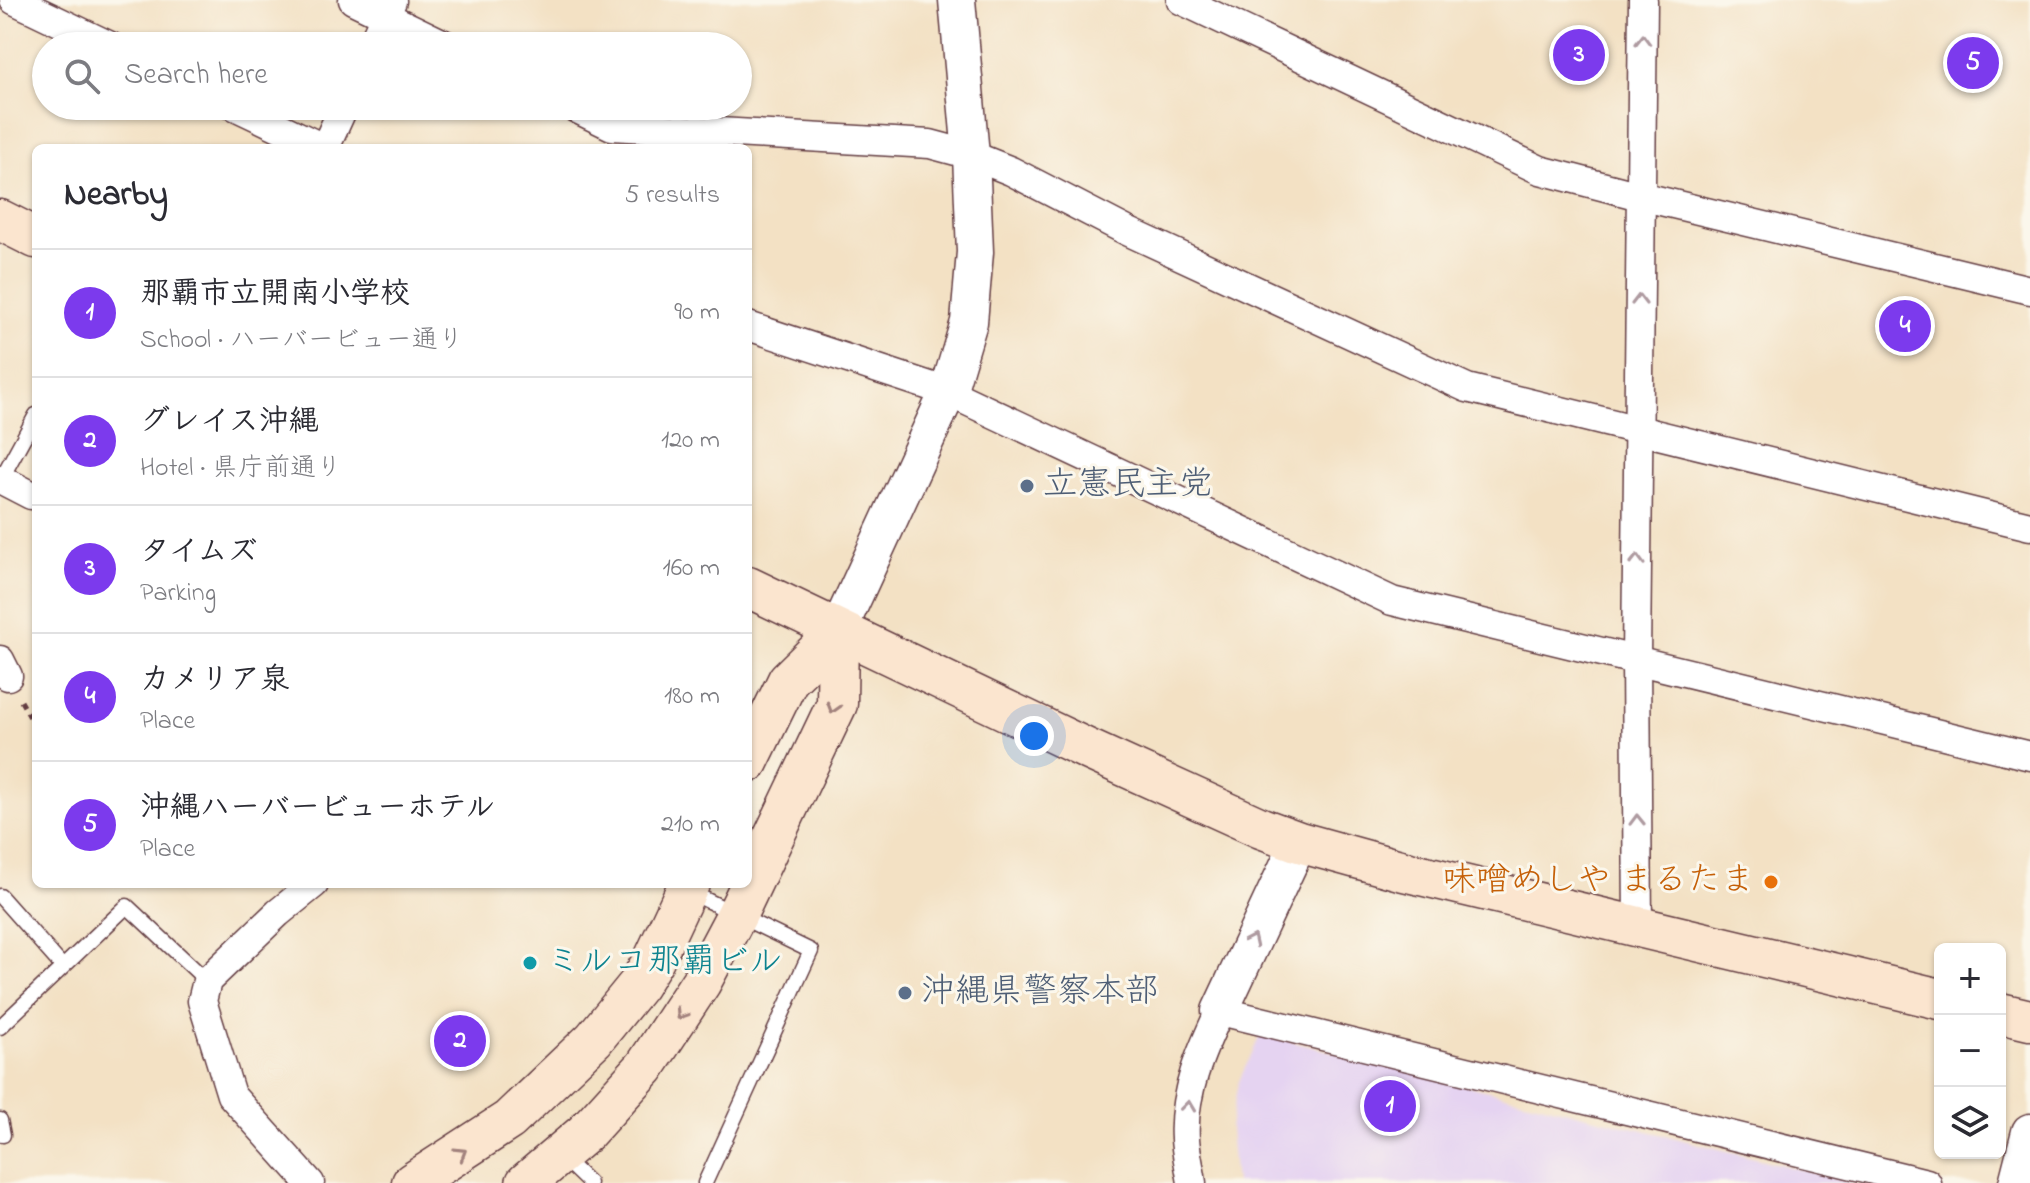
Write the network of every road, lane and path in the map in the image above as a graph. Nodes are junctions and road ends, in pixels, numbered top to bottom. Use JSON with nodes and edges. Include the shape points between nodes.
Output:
{"nodes":[{"id":1,"x":14,"y":0,"type":"edge"},
{"id":2,"x":353,"y":0,"type":"edge"},
{"id":3,"x":957,"y":0,"type":"edge"},
{"id":4,"x":1181,"y":0,"type":"edge"},
{"id":5,"x":1643,"y":0,"type":"edge"},
{"id":6,"x":389,"y":8,"type":"edge"},
{"id":7,"x":81,"y":32,"type":"edge"},
{"id":8,"x":378,"y":32,"type":"edge"},
{"id":9,"x":426,"y":32,"type":"edge"},
{"id":10,"x":265,"y":120,"type":"edge"},
{"id":11,"x":337,"y":120,"type":"edge"},
{"id":12,"x":600,"y":120,"type":"edge"},
{"id":13,"x":316,"y":144,"type":"edge"},
{"id":14,"x":326,"y":144,"type":"edge"},
{"id":15,"x":971,"y":155,"type":"junction"},
{"id":16,"x":1640,"y":196,"type":"junction"},
{"id":17,"x":0,"y":220,"type":"edge"},
{"id":18,"x":32,"y":236,"type":"edge"},
{"id":19,"x":2030,"y":290,"type":"edge"},
{"id":20,"x":752,"y":327,"type":"edge"},
{"id":21,"x":948,"y":392,"type":"junction"},
{"id":22,"x":32,"y":422,"type":"edge"},
{"id":23,"x":1638,"y":429,"type":"junction"},
{"id":24,"x":0,"y":480,"type":"edge"},
{"id":25,"x":31,"y":495,"type":"dead end"},
{"id":26,"x":2030,"y":526,"type":"edge"},
{"id":27,"x":752,"y":589,"type":"edge"},
{"id":28,"x":838,"y":631,"type":"junction"},
{"id":29,"x":1636,"y":659,"type":"junction"},
{"id":30,"x":752,"y":754,"type":"edge"},
{"id":31,"x":2030,"y":756,"type":"edge"},
{"id":32,"x":1299,"y":842,"type":"junction"},
{"id":33,"x":752,"y":882,"type":"edge"},
{"id":34,"x":309,"y":888,"type":"edge"},
{"id":35,"x":688,"y":888,"type":"edge"},
{"id":36,"x":690,"y":888,"type":"edge"},
{"id":37,"x":749,"y":888,"type":"edge"},
{"id":38,"x":0,"y":896,"type":"edge"},
{"id":39,"x":737,"y":914,"type":"junction"},
{"id":40,"x":1638,"y":926,"type":"junction"},
{"id":41,"x":62,"y":966,"type":"junction"},
{"id":42,"x":207,"y":981,"type":"junction"},
{"id":43,"x":1934,"y":998,"type":"edge"},
{"id":44,"x":1220,"y":1011,"type":"junction"},
{"id":45,"x":2006,"y":1014,"type":"edge"},
{"id":46,"x":2030,"y":1020,"type":"edge"},
{"id":47,"x":0,"y":1027,"type":"edge"},
{"id":48,"x":2030,"y":1132,"type":"edge"},
{"id":49,"x":560,"y":1154,"type":"junction"},
{"id":50,"x":310,"y":1183,"type":"edge"},
{"id":51,"x":412,"y":1183,"type":"edge"},
{"id":52,"x":526,"y":1183,"type":"edge"},
{"id":53,"x":589,"y":1183,"type":"edge"},
{"id":54,"x":705,"y":1183,"type":"edge"},
{"id":55,"x":1192,"y":1183,"type":"edge"},
{"id":56,"x":1927,"y":1183,"type":"edge"},
{"id":57,"x":2017,"y":1183,"type":"edge"}],
"edges":[{"from":1,"to":7,"type":"street"},
{"from":2,"to":6,"type":"street"},
{"from":3,"to":15,"type":"street"},
{"from":4,"to":16,"type":"street","via":[[1540,170]]},
{"from":16,"to":5,"type":"street","one_way":true},
{"from":6,"to":8,"type":"street"},
{"from":6,"to":9,"type":"street"},
{"from":10,"to":13,"type":"street"},
{"from":11,"to":14,"type":"street"},
{"from":12,"to":15,"type":"street","via":[[612,126],[930,144]]},
{"from":15,"to":21,"type":"street","via":[[973,287],[969,322]]},
{"from":15,"to":23,"type":"street","via":[[1467,388]]},
{"from":16,"to":19,"type":"street"},
{"from":23,"to":16,"type":"street","one_way":true},
{"from":17,"to":18,"type":"main road"},
{"from":20,"to":21,"type":"street"},
{"from":21,"to":28,"type":"street"},
{"from":21,"to":29,"type":"street","via":[[1392,601]]},
{"from":22,"to":24,"type":"lane"},
{"from":23,"to":26,"type":"street"},
{"from":29,"to":23,"type":"street","one_way":true},
{"from":24,"to":25,"type":"street"},
{"from":27,"to":28,"type":"main road"},
{"from":28,"to":30,"type":"main road","via":[[788,680]]},
{"from":28,"to":32,"type":"main road"},
{"from":28,"to":33,"type":"main road","one_way":true,"via":[[837,704]]},
{"from":29,"to":31,"type":"street"},
{"from":40,"to":29,"type":"street","one_way":true},
{"from":32,"to":40,"type":"main road"},
{"from":44,"to":32,"type":"street","one_way":true},
{"from":34,"to":42,"type":"street"},
{"from":51,"to":35,"type":"main road","one_way":true,"via":[[509,1120],[594,1039],[638,985]]},
{"from":36,"to":39,"type":"lane"},
{"from":37,"to":39,"type":"main road","one_way":true},
{"from":38,"to":41,"type":"lane"},
{"from":39,"to":49,"type":"main road","one_way":true,"via":[[701,982],[645,1067]]},
{"from":39,"to":54,"type":"lane","via":[[811,951]]},
{"from":40,"to":43,"type":"main road"},
{"from":41,"to":42,"type":"lane","via":[[127,906]]},
{"from":41,"to":47,"type":"lane"},
{"from":42,"to":50,"type":"street","via":[[202,1001],[231,1095]]},
{"from":55,"to":44,"type":"street","one_way":true,"via":[[1185,1136],[1191,1082]]},
{"from":44,"to":56,"type":"street"},
{"from":45,"to":46,"type":"main road"},
{"from":48,"to":57,"type":"street"},
{"from":49,"to":52,"type":"main road"},
{"from":49,"to":53,"type":"lane"}]}
